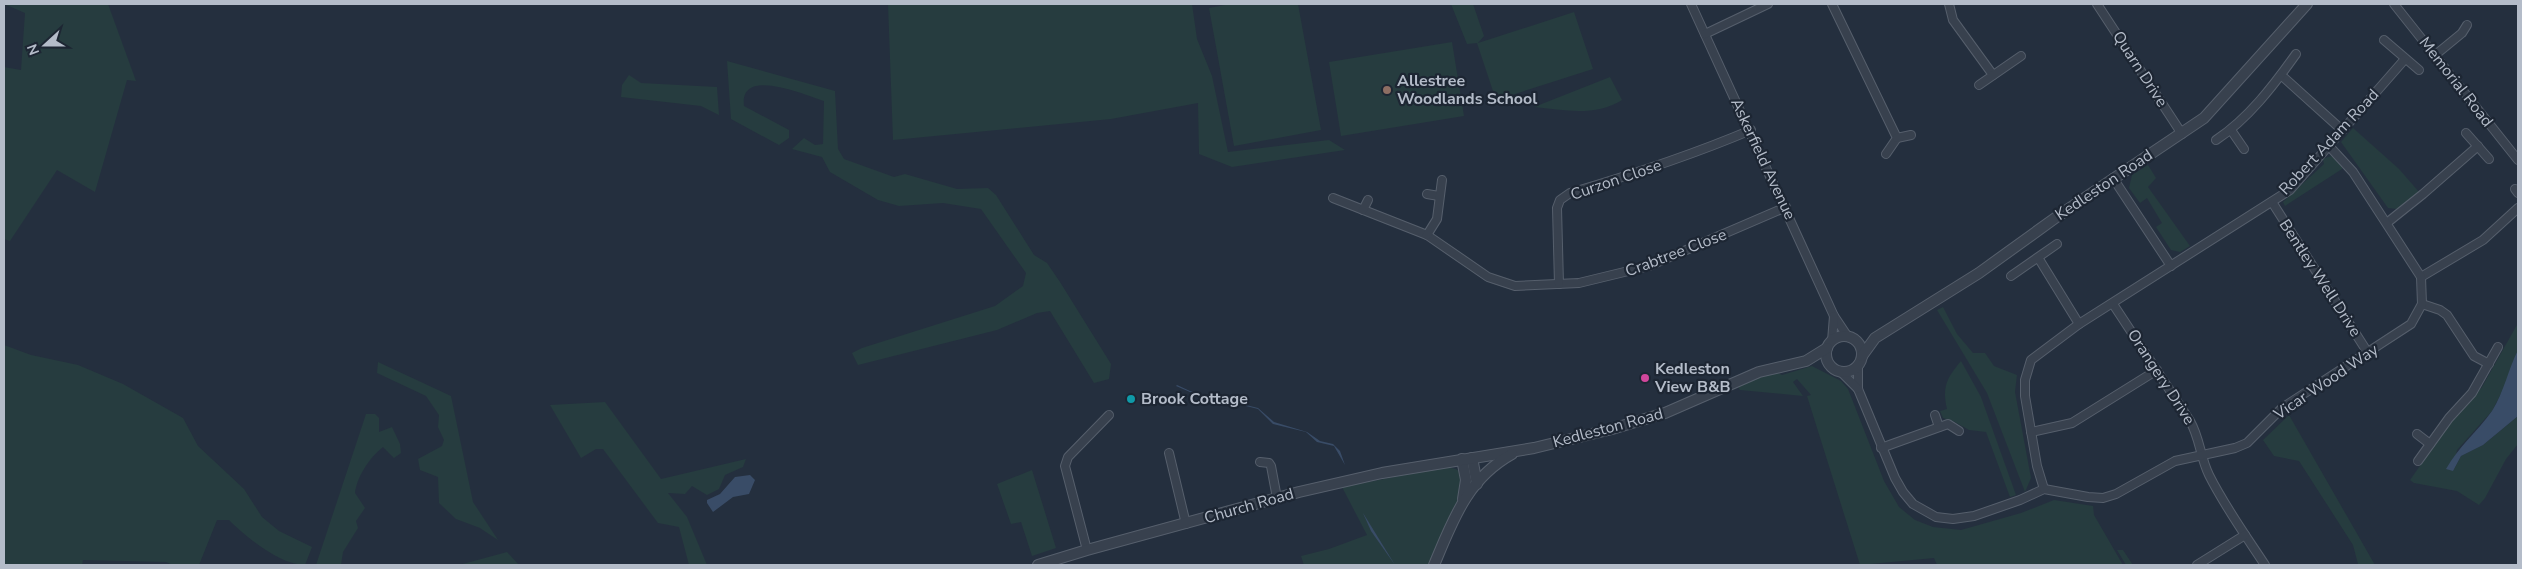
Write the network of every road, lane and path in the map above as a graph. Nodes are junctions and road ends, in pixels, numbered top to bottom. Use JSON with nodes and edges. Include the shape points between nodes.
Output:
{"nodes":[{"id":1,"x":1691,"y":4,"type":"edge"},
{"id":2,"x":1768,"y":4,"type":"edge"},
{"id":3,"x":1832,"y":4,"type":"edge"},
{"id":4,"x":1949,"y":4,"type":"edge"},
{"id":5,"x":2097,"y":4,"type":"edge"},
{"id":6,"x":2307,"y":4,"type":"edge"},
{"id":7,"x":2394,"y":4,"type":"edge"},
{"id":8,"x":2467,"y":25,"type":"dead end"},
{"id":9,"x":1705,"y":34,"type":"junction"},
{"id":10,"x":2384,"y":40,"type":"dead end"},
{"id":11,"x":2296,"y":54,"type":"dead end"},
{"id":12,"x":2022,"y":56,"type":"dead end"},
{"id":13,"x":2434,"y":56,"type":"junction"},
{"id":14,"x":2405,"y":59,"type":"junction"},
{"id":15,"x":2419,"y":70,"type":"dead end"},
{"id":16,"x":2281,"y":75,"type":"junction"},
{"id":17,"x":1993,"y":76,"type":"junction"},
{"id":18,"x":1979,"y":85,"type":"dead end"},
{"id":19,"x":1751,"y":130,"type":"junction"},
{"id":20,"x":2231,"y":130,"type":"junction"},
{"id":21,"x":2342,"y":130,"type":"junction"},
{"id":22,"x":2466,"y":133,"type":"dead end"},
{"id":23,"x":2182,"y":134,"type":"junction"},
{"id":24,"x":1911,"y":135,"type":"dead end"},
{"id":25,"x":1897,"y":138,"type":"junction"},
{"id":26,"x":2216,"y":140,"type":"dead end"},
{"id":27,"x":2329,"y":146,"type":"junction"},
{"id":28,"x":2478,"y":146,"type":"junction"},
{"id":29,"x":2244,"y":149,"type":"dead end"},
{"id":30,"x":1886,"y":154,"type":"dead end"},
{"id":31,"x":2488,"y":159,"type":"dead end"},
{"id":32,"x":2518,"y":160,"type":"edge"},
{"id":33,"x":2113,"y":178,"type":"junction"},
{"id":34,"x":1442,"y":180,"type":"dead end"},
{"id":35,"x":1427,"y":194,"type":"dead end"},
{"id":36,"x":1439,"y":196,"type":"junction"},
{"id":37,"x":1333,"y":198,"type":"dead end"},
{"id":38,"x":1368,"y":200,"type":"dead end"},
{"id":39,"x":2272,"y":202,"type":"junction"},
{"id":40,"x":1786,"y":207,"type":"junction"},
{"id":41,"x":2518,"y":208,"type":"edge"},
{"id":42,"x":1363,"y":210,"type":"junction"},
{"id":43,"x":2388,"y":222,"type":"junction"},
{"id":44,"x":1427,"y":236,"type":"junction"},
{"id":45,"x":2057,"y":244,"type":"dead end"},
{"id":46,"x":2039,"y":259,"type":"junction"},
{"id":47,"x":2171,"y":266,"type":"junction"},
{"id":48,"x":2011,"y":276,"type":"dead end"},
{"id":49,"x":2421,"y":277,"type":"junction"},
{"id":50,"x":1559,"y":284,"type":"junction"},
{"id":51,"x":2113,"y":304,"type":"junction"},
{"id":52,"x":2422,"y":304,"type":"junction"},
{"id":53,"x":1834,"y":316,"type":"junction"},
{"id":54,"x":2079,"y":324,"type":"junction"},
{"id":55,"x":1850,"y":338,"type":"junction"},
{"id":56,"x":1875,"y":338,"type":"junction"},
{"id":57,"x":1830,"y":344,"type":"junction"},
{"id":58,"x":2498,"y":347,"type":"dead end"},
{"id":59,"x":2368,"y":353,"type":"junction"},
{"id":60,"x":1806,"y":361,"type":"junction"},
{"id":61,"x":1860,"y":361,"type":"junction"},
{"id":62,"x":2488,"y":364,"type":"junction"},
{"id":63,"x":1830,"y":365,"type":"junction"},
{"id":64,"x":2157,"y":370,"type":"junction"},
{"id":65,"x":1840,"y":372,"type":"junction"},
{"id":66,"x":1858,"y":389,"type":"junction"},
{"id":67,"x":1109,"y":415,"type":"dead end"},
{"id":68,"x":1935,"y":415,"type":"dead end"},
{"id":69,"x":1939,"y":427,"type":"junction"},
{"id":70,"x":1959,"y":430,"type":"dead end"},
{"id":71,"x":2031,"y":432,"type":"junction"},
{"id":72,"x":2417,"y":434,"type":"dead end"},
{"id":73,"x":2430,"y":444,"type":"junction"},
{"id":74,"x":1881,"y":448,"type":"junction"},
{"id":75,"x":1520,"y":450,"type":"junction"},
{"id":76,"x":1169,"y":453,"type":"dead end"},
{"id":77,"x":2201,"y":455,"type":"junction"},
{"id":78,"x":1467,"y":458,"type":"junction"},
{"id":79,"x":2418,"y":461,"type":"dead end"},
{"id":80,"x":1260,"y":462,"type":"dead end"},
{"id":81,"x":1477,"y":484,"type":"junction"},
{"id":82,"x":2044,"y":489,"type":"junction"},
{"id":83,"x":1277,"y":498,"type":"junction"},
{"id":84,"x":1462,"y":500,"type":"junction"},
{"id":85,"x":1186,"y":524,"type":"junction"},
{"id":86,"x":2245,"y":535,"type":"junction"},
{"id":87,"x":1087,"y":550,"type":"junction"},
{"id":88,"x":1038,"y":565,"type":"edge"},
{"id":89,"x":1434,"y":565,"type":"edge"},
{"id":90,"x":2197,"y":565,"type":"edge"},
{"id":91,"x":2265,"y":565,"type":"edge"}],
"edges":[{"from":1,"to":9,"type":"street","name":"Askerfield Avenue"},
{"from":2,"to":9,"type":"street"},
{"from":3,"to":25,"type":"street"},
{"from":4,"to":17,"type":"street","via":[[1953,20]]},
{"from":5,"to":23,"type":"street","name":"Quarn Drive"},
{"from":6,"to":23,"type":"street","name":"Kedleston Road","via":[[2214,109]]},
{"from":7,"to":13,"type":"street","name":"Memorial Road"},
{"from":8,"to":13,"type":"street"},
{"from":9,"to":19,"type":"street","name":"Askerfield Avenue"},
{"from":10,"to":14,"type":"street"},
{"from":11,"to":16,"type":"street"},
{"from":12,"to":17,"type":"street"},
{"from":13,"to":32,"type":"street","name":"Memorial Road"},
{"from":14,"to":15,"type":"street"},
{"from":14,"to":21,"type":"street","name":"Robert Adam Road"},
{"from":16,"to":20,"type":"street"},
{"from":16,"to":21,"type":"street"},
{"from":17,"to":18,"type":"street"},
{"from":19,"to":40,"type":"street","name":"Askerfield Avenue"},
{"from":19,"to":50,"type":"street","name":"Curzon Close","via":[[1564,197],[1557,208]]},
{"from":20,"to":26,"type":"street"},
{"from":20,"to":29,"type":"street"},
{"from":21,"to":27,"type":"street","name":"Robert Adam Road"},
{"from":22,"to":28,"type":"street"},
{"from":23,"to":33,"type":"street","name":"Kedleston Road"},
{"from":24,"to":25,"type":"street"},
{"from":25,"to":30,"type":"street"},
{"from":27,"to":39,"type":"street","name":"Robert Adam Road","via":[[2290,190]]},
{"from":27,"to":43,"type":"street","via":[[2354,172]]},
{"from":28,"to":31,"type":"street"},
{"from":28,"to":43,"type":"street"},
{"from":33,"to":47,"type":"street"},
{"from":33,"to":56,"type":"street","name":"Kedleston Road","via":[[1979,273]]},
{"from":34,"to":36,"type":"street"},
{"from":35,"to":36,"type":"street"},
{"from":36,"to":44,"type":"street","via":[[1437,220]]},
{"from":37,"to":42,"type":"street","name":"Crabtree Close"},
{"from":38,"to":42,"type":"street"},
{"from":39,"to":47,"type":"street","name":"Robert Adam Road"},
{"from":39,"to":59,"type":"street","name":"Bentley Well Drive"},
{"from":40,"to":50,"type":"street","name":"Crabtree Close","via":[[1649,266],[1600,279]]},
{"from":40,"to":53,"type":"street","name":"Askerfield Avenue"},
{"from":41,"to":49,"type":"street","via":[[2483,240]]},
{"from":42,"to":44,"type":"street","name":"Crabtree Close"},
{"from":43,"to":49,"type":"street"},
{"from":44,"to":50,"type":"street","name":"Crabtree Close","via":[[1496,281],[1515,286]]},
{"from":45,"to":46,"type":"street"},
{"from":46,"to":48,"type":"street"},
{"from":46,"to":54,"type":"street"},
{"from":47,"to":51,"type":"street","name":"Robert Adam Road"},
{"from":49,"to":52,"type":"street"},
{"from":51,"to":54,"type":"street","name":"Robert Adam Road"},
{"from":51,"to":64,"type":"street","name":"Orangery Drive"},
{"from":52,"to":59,"type":"street","name":"Vicar Wood Way","via":[[2411,324]]},
{"from":52,"to":62,"type":"street","via":[[2447,316],[2474,356]]},
{"from":53,"to":55,"type":"street","name":"Askerfield Avenue"},
{"from":53,"to":57,"type":"street","name":"Askerfield Avenue"},
{"from":54,"to":71,"type":"street","name":"Robert Adam Road","via":[[2037,353],[2027,369],[2025,396]]},
{"from":55,"to":56,"type":"street"},
{"from":55,"to":57,"type":"street","via":[[1840,337]]},
{"from":55,"to":61,"type":"street","via":[[1859,344]]},
{"from":56,"to":61,"type":"street","name":"Kedleston Road"},
{"from":57,"to":60,"type":"street","name":"Kedleston Road"},
{"from":57,"to":63,"type":"street","via":[[1826,357]]},
{"from":58,"to":62,"type":"street"},
{"from":59,"to":77,"type":"street","name":"Vicar Wood Way","via":[[2282,408],[2247,442],[2235,448]]},
{"from":60,"to":63,"type":"street","name":"Kedleston Road"},
{"from":60,"to":75,"type":"street","name":"Kedleston Road","via":[[1759,372],[1638,422]]},
{"from":61,"to":65,"type":"street","via":[[1849,371]]},
{"from":61,"to":66,"type":"street"},
{"from":62,"to":73,"type":"street","via":[[2472,393]]},
{"from":63,"to":65,"type":"street"},
{"from":64,"to":71,"type":"street","via":[[2072,423]]},
{"from":64,"to":77,"type":"street","name":"Orangery Drive","via":[[2198,435]]},
{"from":65,"to":66,"type":"street"},
{"from":66,"to":74,"type":"street"},
{"from":67,"to":87,"type":"street","via":[[1068,457],[1066,466]]},
{"from":68,"to":69,"type":"street"},
{"from":69,"to":70,"type":"street","via":[[1948,424]]},
{"from":69,"to":74,"type":"street"},
{"from":71,"to":82,"type":"street","name":"Robert Adam Road"},
{"from":72,"to":73,"type":"street"},
{"from":73,"to":79,"type":"street"},
{"from":74,"to":82,"type":"street","via":[[1903,492],[1913,504],[1936,517],[1974,516]]},
{"from":75,"to":78,"type":"street","name":"Kedleston Road"},
{"from":75,"to":81,"type":"street","name":"Kedleston Road","via":[[1500,461]]},
{"from":76,"to":85,"type":"street"},
{"from":77,"to":82,"type":"street","name":"Vicar Wood Way","via":[[2164,465],[2116,494],[2103,498]]},
{"from":77,"to":86,"type":"street","name":"Orangery Drive","via":[[2209,475]]},
{"from":78,"to":81,"type":"street"},
{"from":78,"to":83,"type":"street","name":"Church Road","via":[[1382,473]]},
{"from":78,"to":84,"type":"street","name":"Kedleston Road"},
{"from":80,"to":83,"type":"street","via":[[1269,462],[1271,466]]},
{"from":81,"to":84,"type":"street","name":"Kedleston Road"},
{"from":83,"to":85,"type":"street","name":"Church Road"},
{"from":84,"to":89,"type":"street","name":"Kedleston Road"},
{"from":85,"to":87,"type":"street","name":"Church Road"},
{"from":86,"to":90,"type":"street"},
{"from":86,"to":91,"type":"street","name":"Orangery Drive"},
{"from":87,"to":88,"type":"street","name":"Church Road"}]}
